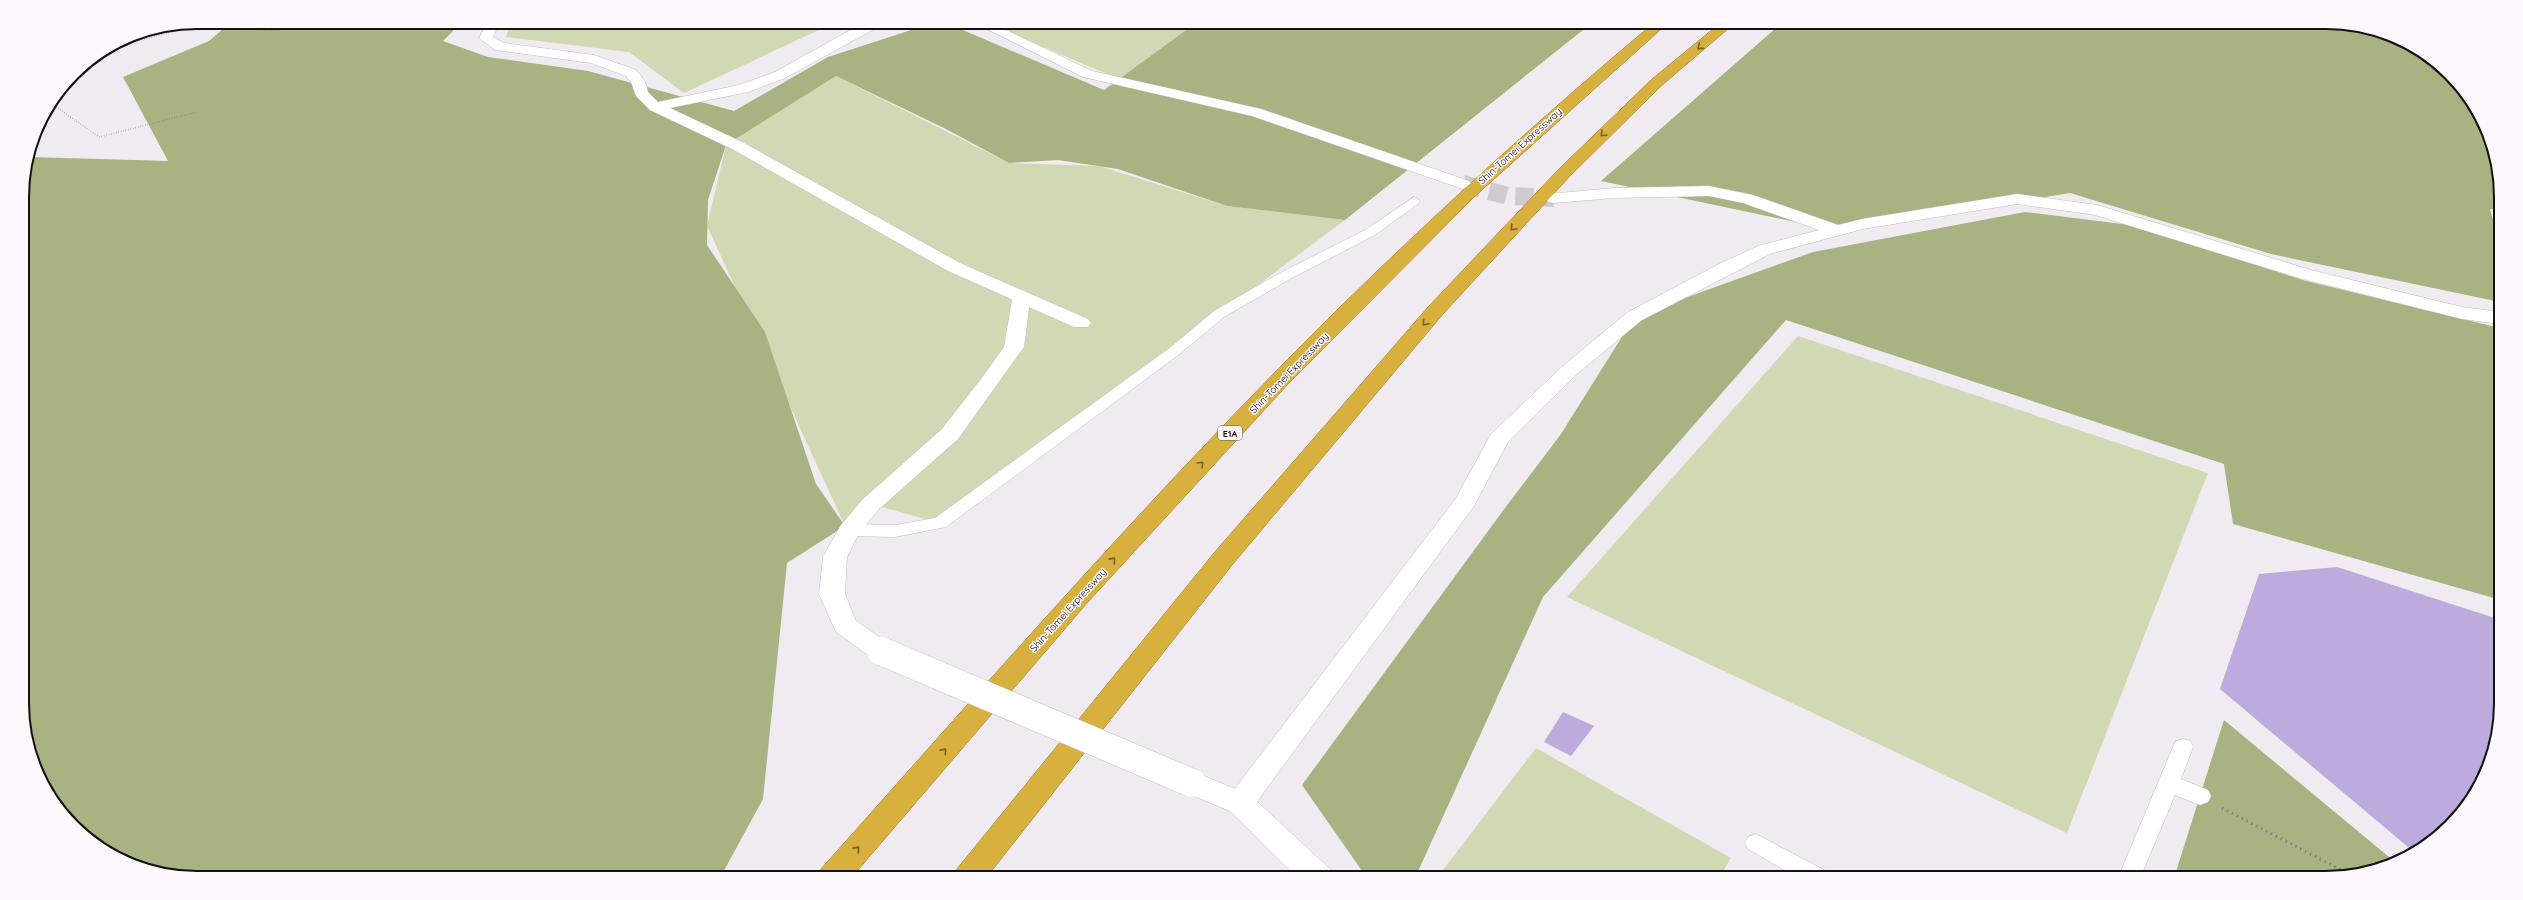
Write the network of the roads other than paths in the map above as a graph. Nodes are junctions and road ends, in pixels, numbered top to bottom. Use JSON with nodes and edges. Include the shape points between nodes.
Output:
{"nodes":[{"id":1,"x":490,"y":29,"type":"edge"},
{"id":2,"x":863,"y":29,"type":"edge"},
{"id":3,"x":994,"y":29,"type":"edge"},
{"id":4,"x":1655,"y":29,"type":"edge"},
{"id":5,"x":1722,"y":29,"type":"edge"},
{"id":6,"x":655,"y":107,"type":"junction"},
{"id":7,"x":1463,"y":184,"type":"tunnel mouth"},
{"id":8,"x":1554,"y":198,"type":"tunnel mouth"},
{"id":9,"x":1414,"y":201,"type":"dead end"},
{"id":10,"x":1838,"y":230,"type":"junction"},
{"id":11,"x":1017,"y":295,"type":"junction"},
{"id":12,"x":2494,"y":317,"type":"edge"},
{"id":13,"x":1081,"y":323,"type":"dead end"},
{"id":14,"x":849,"y":530,"type":"junction"},
{"id":15,"x":2183,"y":747,"type":"dead end"},
{"id":16,"x":2168,"y":783,"type":"junction"},
{"id":17,"x":2200,"y":796,"type":"road end"},
{"id":18,"x":1240,"y":803,"type":"junction"},
{"id":19,"x":1756,"y":843,"type":"dead end"},
{"id":20,"x":838,"y":871,"type":"edge"},
{"id":21,"x":974,"y":871,"type":"edge"},
{"id":22,"x":1312,"y":871,"type":"edge"},
{"id":23,"x":1806,"y":871,"type":"edge"},
{"id":24,"x":2132,"y":871,"type":"edge"}],
"edges":[{"from":1,"to":6,"type":"street","via":[[486,38],[500,47],[594,59],[631,73],[638,81],[642,93]]},
{"from":2,"to":6,"type":"street","via":[[780,75],[743,89]]},
{"from":3,"to":7,"type":"street","via":[[1088,74],[1256,112]]},
{"from":20,"to":4,"type":"highway","name":"Shin-Tomei Expressway","number":"E1A","one_way":true,"via":[[1162,505],[1367,292],[1506,158]]},
{"from":5,"to":21,"type":"highway","one_way":true,"via":[[1656,83],[1575,162],[1436,310],[1223,559]]},
{"from":6,"to":11,"type":"street","via":[[738,146],[954,267]]},
{"from":8,"to":10,"type":"street","via":[[1614,193],[1709,191],[1746,199]]},
{"from":9,"to":14,"type":"lane","via":[[1371,232],[1285,276],[1219,314],[1176,350],[940,523],[895,531]]},
{"from":10,"to":12,"type":"street","via":[[2016,199],[2097,210],[2305,274],[2462,313]]},
{"from":10,"to":18,"type":"street","via":[[1764,250],[1726,267],[1635,316],[1571,369],[1499,439],[1466,501]]},
{"from":11,"to":13,"type":"street"},
{"from":11,"to":14,"type":"street","via":[[1021,300],[1014,347],[950,434],[871,504]]},
{"from":14,"to":18,"type":"street","bridge":true,"via":[[835,557],[832,594],[845,626],[881,651]]},
{"from":15,"to":16,"type":"lane"},
{"from":16,"to":17,"type":"lane"},
{"from":16,"to":24,"type":"lane"},
{"from":18,"to":22,"type":"street"},
{"from":19,"to":23,"type":"lane"}]}
